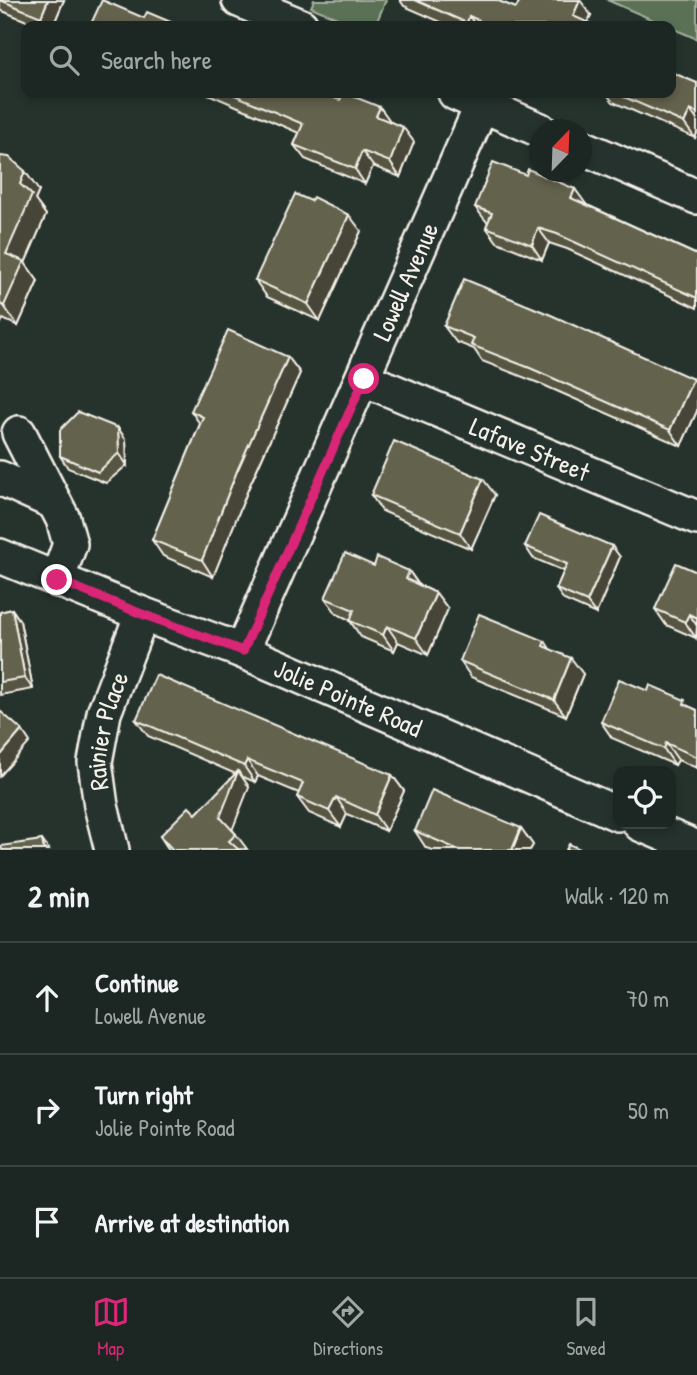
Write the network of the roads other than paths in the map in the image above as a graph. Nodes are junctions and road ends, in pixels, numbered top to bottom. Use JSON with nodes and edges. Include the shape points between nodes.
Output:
{"nodes":[{"id":1,"x":239,"y":0,"type":"edge"},
{"id":2,"x":289,"y":21,"type":"edge"},
{"id":3,"x":468,"y":99,"type":"edge"},
{"id":4,"x":529,"y":125,"type":"edge"},
{"id":5,"x":592,"y":151,"type":"edge"},
{"id":6,"x":697,"y":197,"type":"edge"},
{"id":7,"x":364,"y":379,"type":"junction"},
{"id":8,"x":19,"y":433,"type":"dead end"},
{"id":9,"x":0,"y":478,"type":"edge"},
{"id":10,"x":53,"y":502,"type":"junction"},
{"id":11,"x":697,"y":519,"type":"edge"},
{"id":12,"x":0,"y":556,"type":"edge"},
{"id":13,"x":57,"y":580,"type":"junction"},
{"id":14,"x":142,"y":614,"type":"junction"},
{"id":15,"x":243,"y":651,"type":"junction"},
{"id":16,"x":613,"y":812,"type":"edge"},
{"id":17,"x":652,"y":829,"type":"edge"},
{"id":18,"x":697,"y":848,"type":"edge"},
{"id":19,"x":112,"y":850,"type":"edge"}],
"edges":[{"from":1,"to":2,"type":"street"},
{"from":3,"to":4,"type":"street"},
{"from":3,"to":7,"type":"street","name":"Lowell Avenue"},
{"from":5,"to":6,"type":"street"},
{"from":7,"to":11,"type":"street","name":"Lafave Street"},
{"from":7,"to":15,"type":"street","name":"Lowell Avenue"},
{"from":8,"to":10,"type":"street"},
{"from":9,"to":10,"type":"street"},
{"from":10,"to":13,"type":"street","via":[[71,544]]},
{"from":12,"to":13,"type":"street","name":"Jolie Pointe Road"},
{"from":13,"to":14,"type":"street","name":"Jolie Pointe Road"},
{"from":14,"to":15,"type":"street","name":"Jolie Pointe Road"},
{"from":14,"to":19,"type":"street","name":"Rainier Place","via":[[104,713],[95,762]]},
{"from":15,"to":16,"type":"street","name":"Jolie Pointe Road"},
{"from":17,"to":18,"type":"street"}]}
